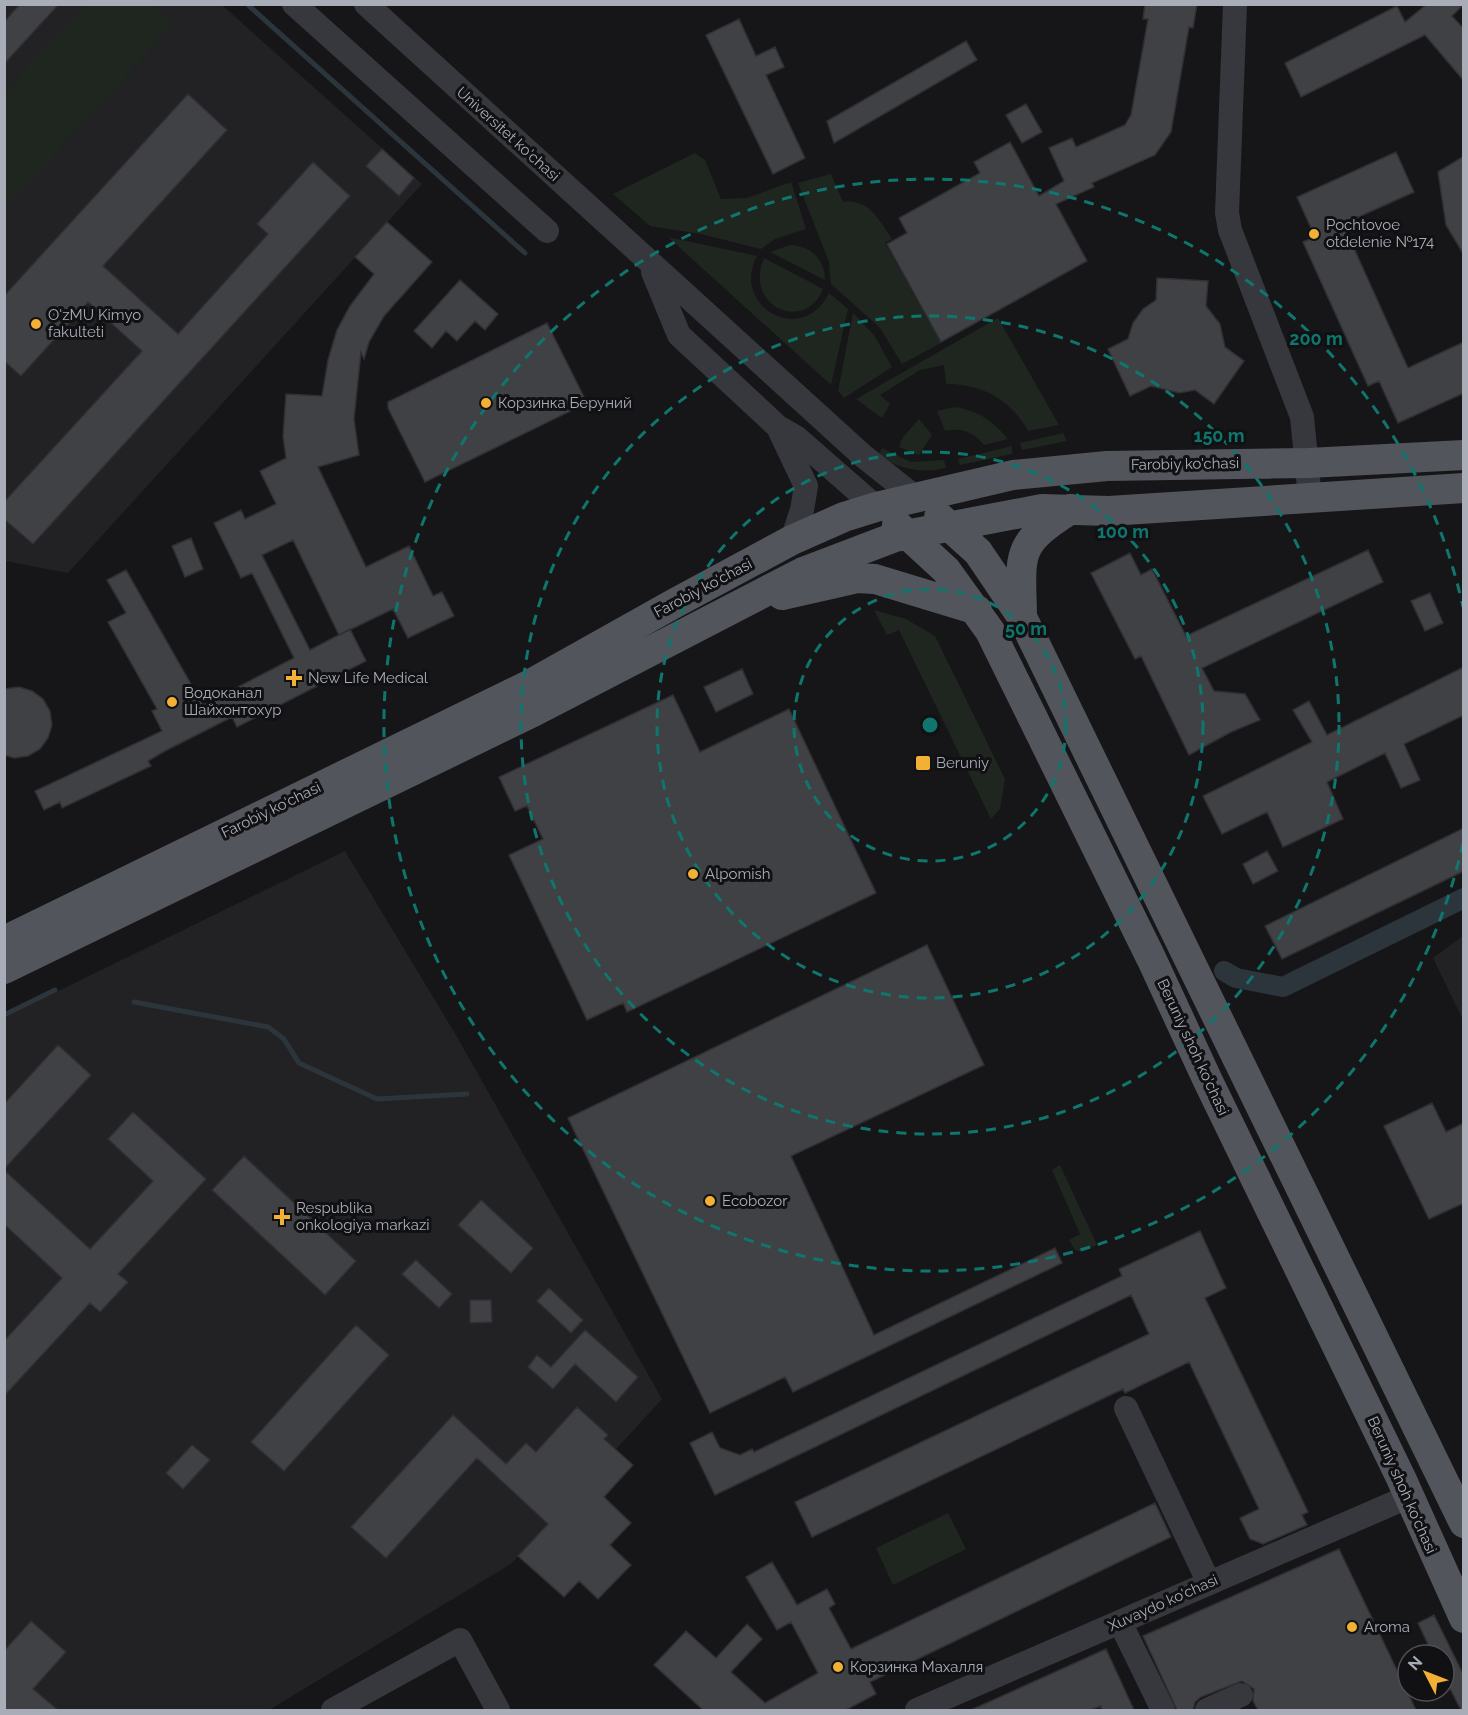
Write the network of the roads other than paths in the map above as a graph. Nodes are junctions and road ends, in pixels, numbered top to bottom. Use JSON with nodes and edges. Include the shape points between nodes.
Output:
{"nodes":[{"id":1,"x":294,"y":4,"type":"edge"},
{"id":2,"x":366,"y":4,"type":"edge"},
{"id":3,"x":1235,"y":4,"type":"edge"},
{"id":4,"x":547,"y":231,"type":"dead end"},
{"id":5,"x":650,"y":265,"type":"junction"},
{"id":6,"x":778,"y":427,"type":"junction"},
{"id":7,"x":1464,"y":455,"type":"edge"},
{"id":8,"x":1308,"y":463,"type":"junction"},
{"id":9,"x":1464,"y":488,"type":"edge"},
{"id":10,"x":916,"y":498,"type":"junction"},
{"id":11,"x":1310,"y":498,"type":"junction"},
{"id":12,"x":876,"y":507,"type":"junction"},
{"id":13,"x":1071,"y":509,"type":"junction"},
{"id":14,"x":951,"y":526,"type":"junction"},
{"id":15,"x":908,"y":534,"type":"junction"},
{"id":16,"x":792,"y":540,"type":"junction"},
{"id":17,"x":749,"y":601,"type":"junction"},
{"id":18,"x":977,"y":610,"type":"junction"},
{"id":19,"x":1022,"y":617,"type":"junction"},
{"id":20,"x":4,"y":941,"type":"edge"},
{"id":21,"x":4,"y":969,"type":"edge"},
{"id":22,"x":1126,"y":1408,"type":"dead end"},
{"id":23,"x":1419,"y":1434,"type":"junction"},
{"id":24,"x":1410,"y":1496,"type":"junction"},
{"id":25,"x":1464,"y":1524,"type":"edge"},
{"id":26,"x":1464,"y":1530,"type":"edge"},
{"id":27,"x":1209,"y":1583,"type":"junction"},
{"id":28,"x":1464,"y":1618,"type":"edge"},
{"id":29,"x":1120,"y":1622,"type":"junction"},
{"id":30,"x":1241,"y":1695,"type":"dead end"},
{"id":31,"x":333,"y":1710,"type":"edge"},
{"id":32,"x":498,"y":1710,"type":"edge"},
{"id":33,"x":917,"y":1710,"type":"edge"},
{"id":34,"x":1163,"y":1710,"type":"edge"},
{"id":35,"x":1207,"y":1710,"type":"edge"}],
"edges":[{"from":1,"to":4,"type":"street"},
{"from":2,"to":5,"type":"street","name":"Universitet ko'chasi"},
{"from":3,"to":8,"type":"street","via":[[1227,213],[1230,230],[1302,417]]},
{"from":5,"to":6,"type":"street","name":"Universitet ko'chasi","via":[[680,335]]},
{"from":5,"to":10,"type":"street","name":"Universitet ko'chasi","via":[[862,455]]},
{"from":6,"to":12,"type":"street","name":"Universitet ko'chasi","via":[[797,438]]},
{"from":6,"to":16,"type":"street","via":[[806,486]]},
{"from":7,"to":8,"type":"main road","name":"Farobiy ko'chasi"},
{"from":8,"to":10,"type":"main road","name":"Farobiy ko'chasi","via":[[1107,466],[1013,475]]},
{"from":8,"to":11,"type":"street"},
{"from":9,"to":11,"type":"main road","name":"Farobiy ko'chasi"},
{"from":10,"to":12,"type":"main road","name":"Farobiy ko'chasi"},
{"from":10,"to":14,"type":"main road"},
{"from":10,"to":15,"type":"main road"},
{"from":11,"to":13,"type":"main road","name":"Farobiy ko'chasi","via":[[1109,511]]},
{"from":12,"to":15,"type":"main road","name":"Beruniy shoh ko'chasi"},
{"from":12,"to":16,"type":"main road","name":"Farobiy ko'chasi"},
{"from":13,"to":14,"type":"main road","name":"Farobiy ko'chasi","via":[[1042,508]]},
{"from":13,"to":19,"type":"main road","via":[[1035,533],[1026,544],[1021,569]]},
{"from":14,"to":15,"type":"main road","name":"Farobiy ko'chasi"},
{"from":14,"to":19,"type":"main road","via":[[978,552]]},
{"from":15,"to":17,"type":"main road","name":"Farobiy ko'chasi","via":[[866,546],[803,572]]},
{"from":15,"to":18,"type":"main road","name":"Beruniy shoh ko'chasi","via":[[946,570]]},
{"from":16,"to":20,"type":"main road","name":"Farobiy ko'chasi","via":[[527,686]]},
{"from":17,"to":18,"type":"main road","via":[[856,578],[875,579]]},
{"from":17,"to":21,"type":"main road","name":"Farobiy ko'chasi","via":[[535,711]]},
{"from":18,"to":24,"type":"main road","name":"Beruniy shoh ko'chasi","via":[[1152,960]]},
{"from":19,"to":23,"type":"main road"},
{"from":22,"to":27,"type":"street"},
{"from":23,"to":24,"type":"main road"},
{"from":23,"to":25,"type":"main road"},
{"from":24,"to":26,"type":"main road"},
{"from":24,"to":27,"type":"street","name":"Xuvaydo ko'chasi"},
{"from":24,"to":28,"type":"main road","name":"Beruniy shoh ko'chasi"},
{"from":27,"to":29,"type":"street","name":"Xuvaydo ko'chasi"},
{"from":29,"to":33,"type":"street","name":"Xuvaydo ko'chasi"},
{"from":29,"to":34,"type":"street"},
{"from":30,"to":35,"type":"street"},
{"from":31,"to":32,"type":"street","via":[[460,1640]]}]}
